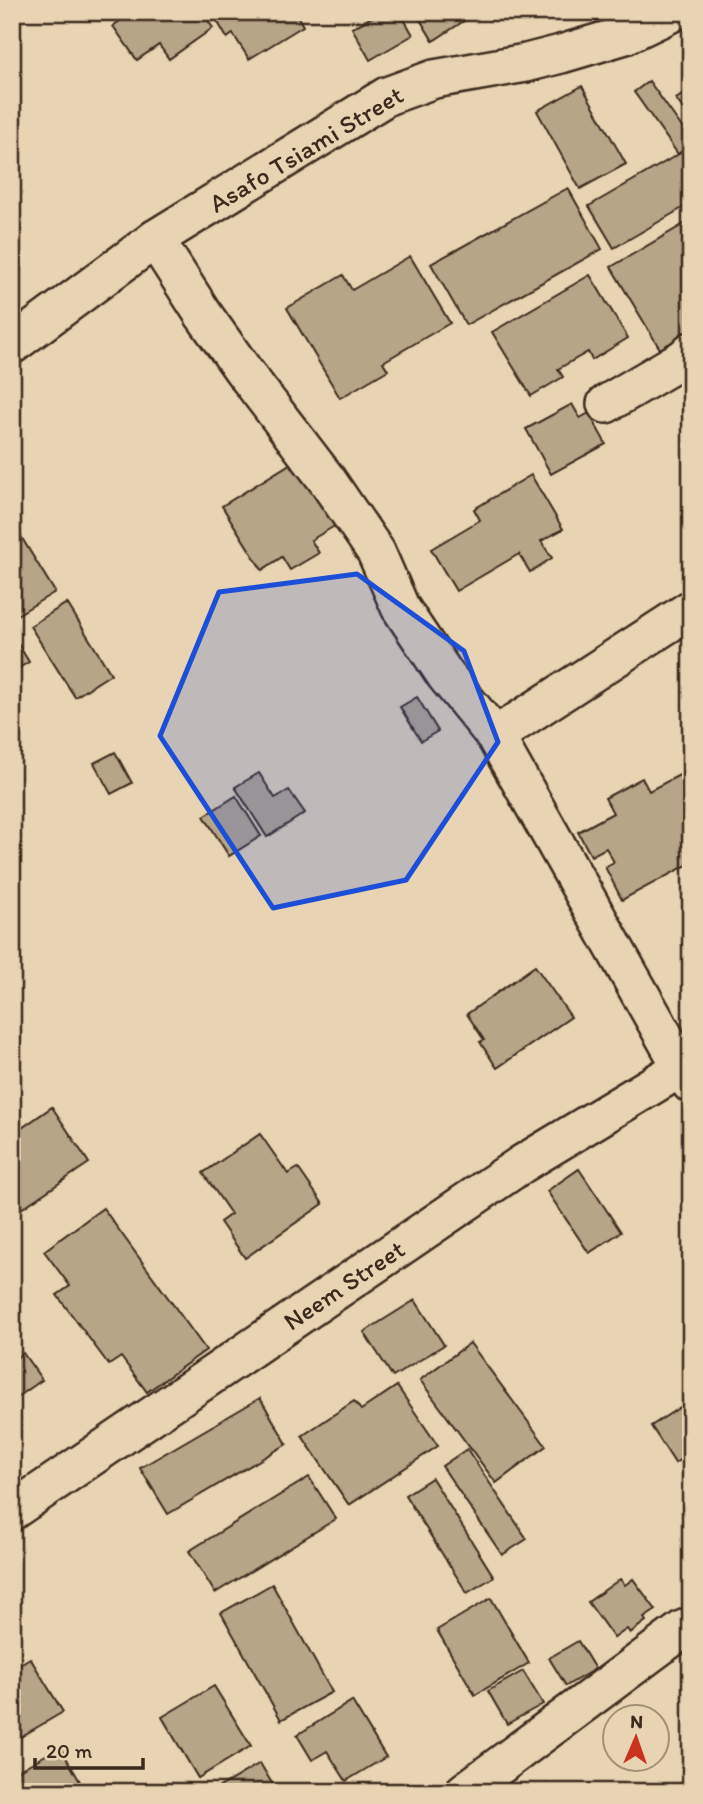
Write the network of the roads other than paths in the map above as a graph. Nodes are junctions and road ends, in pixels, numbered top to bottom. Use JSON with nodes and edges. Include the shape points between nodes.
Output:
{"nodes":[{"id":1,"x":673,"y":12,"type":"edge"},
{"id":2,"x":155,"y":239,"type":"junction"},
{"id":3,"x":12,"y":345,"type":"edge"},
{"id":4,"x":691,"y":351,"type":"edge"},
{"id":5,"x":606,"y":404,"type":"dead end"},
{"id":6,"x":691,"y":609,"type":"edge"},
{"id":7,"x":495,"y":736,"type":"junction"},
{"id":8,"x":686,"y":1076,"type":"edge"},
{"id":9,"x":12,"y":1511,"type":"edge"},
{"id":10,"x":691,"y":1626,"type":"edge"},
{"id":11,"x":464,"y":1792,"type":"edge"}],
"edges":[{"from":1,"to":2,"type":"street","name":"Asafo Tsiami Street","via":[[625,34],[561,54],[435,79],[387,96]]},
{"from":2,"to":3,"type":"street","name":"Asafo Tsiami Street"},
{"from":2,"to":7,"type":"street","via":[[211,326],[376,552],[400,607],[446,676]]},
{"from":4,"to":5,"type":"street"},
{"from":6,"to":7,"type":"street"},
{"from":7,"to":8,"type":"street"},
{"from":8,"to":9,"type":"street","name":"Neem Street","via":[[522,1164]]},
{"from":10,"to":11,"type":"street"}]}
